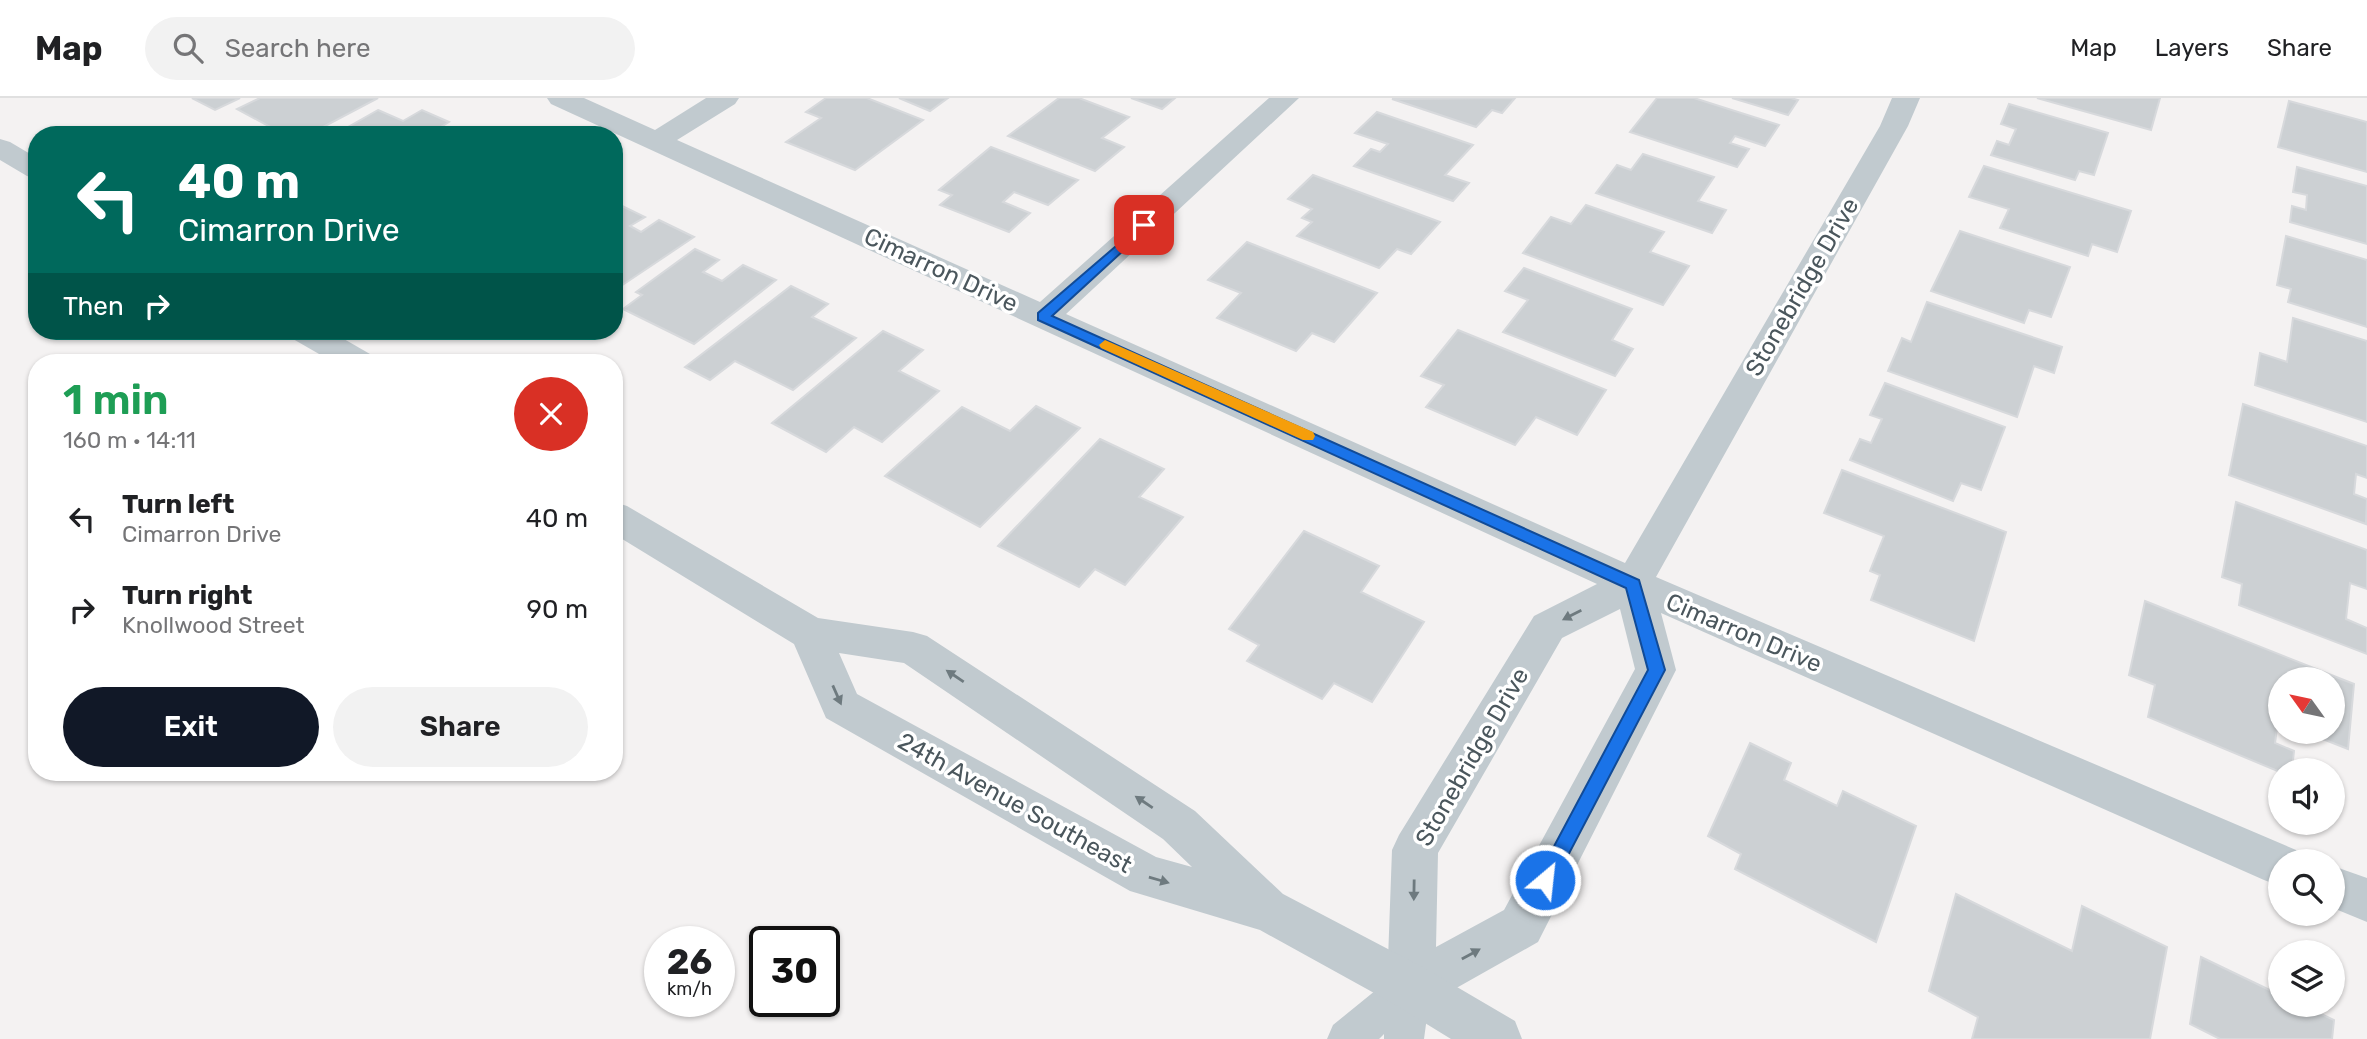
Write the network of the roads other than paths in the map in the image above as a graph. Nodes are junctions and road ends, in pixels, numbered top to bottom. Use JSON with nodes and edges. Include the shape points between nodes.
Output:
{"nodes":[{"id":1,"x":562,"y":98,"type":"edge"},
{"id":2,"x":726,"y":98,"type":"edge"},
{"id":3,"x":1285,"y":98,"type":"edge"},
{"id":4,"x":1906,"y":98,"type":"edge"},
{"id":5,"x":658,"y":140,"type":"junction"},
{"id":6,"x":0,"y":148,"type":"edge"},
{"id":7,"x":28,"y":165,"type":"edge"},
{"id":8,"x":1043,"y":317,"type":"junction"},
{"id":9,"x":320,"y":340,"type":"edge"},
{"id":10,"x":344,"y":354,"type":"edge"},
{"id":11,"x":623,"y":521,"type":"edge"},
{"id":12,"x":1633,"y":584,"type":"junction"},
{"id":13,"x":810,"y":633,"type":"junction"},
{"id":14,"x":2268,"y":861,"type":"edge"},
{"id":15,"x":2345,"y":892,"type":"edge"},
{"id":16,"x":2367,"y":900,"type":"edge"},
{"id":17,"x":1269,"y":911,"type":"junction"},
{"id":18,"x":1411,"y":987,"type":"junction"},
{"id":19,"x":1347,"y":1039,"type":"edge"},
{"id":20,"x":1404,"y":1039,"type":"edge"},
{"id":21,"x":1497,"y":1039,"type":"edge"}],
"edges":[{"from":1,"to":5,"type":"street","name":"Cimarron Drive"},
{"from":2,"to":5,"type":"street"},
{"from":3,"to":8,"type":"street"},
{"from":4,"to":12,"type":"street","name":"Stonebridge Drive"},
{"from":5,"to":8,"type":"street","name":"Cimarron Drive"},
{"from":6,"to":7,"type":"street"},
{"from":8,"to":12,"type":"street","name":"Cimarron Drive"},
{"from":9,"to":10,"type":"street"},
{"from":11,"to":13,"type":"street","name":"24th Avenue Southeast"},
{"from":12,"to":14,"type":"street","name":"Cimarron Drive"},
{"from":12,"to":18,"type":"street","name":"Stonebridge Drive","one_way":true,"via":[[1549,627],[1415,850]]},
{"from":18,"to":12,"type":"street","one_way":true,"via":[[1521,926],[1656,670]]},
{"from":17,"to":13,"type":"street","name":"24th Avenue Southeast","one_way":true,"via":[[1179,825],[913,648]]},
{"from":13,"to":17,"type":"street","name":"24th Avenue Southeast","one_way":true,"via":[[841,706],[1146,876]]},
{"from":15,"to":16,"type":"street"},
{"from":17,"to":18,"type":"street","name":"24th Avenue Southeast"},
{"from":18,"to":19,"type":"lane"},
{"from":18,"to":20,"type":"lane"},
{"from":18,"to":21,"type":"street","name":"24th Avenue Southeast"}]}
